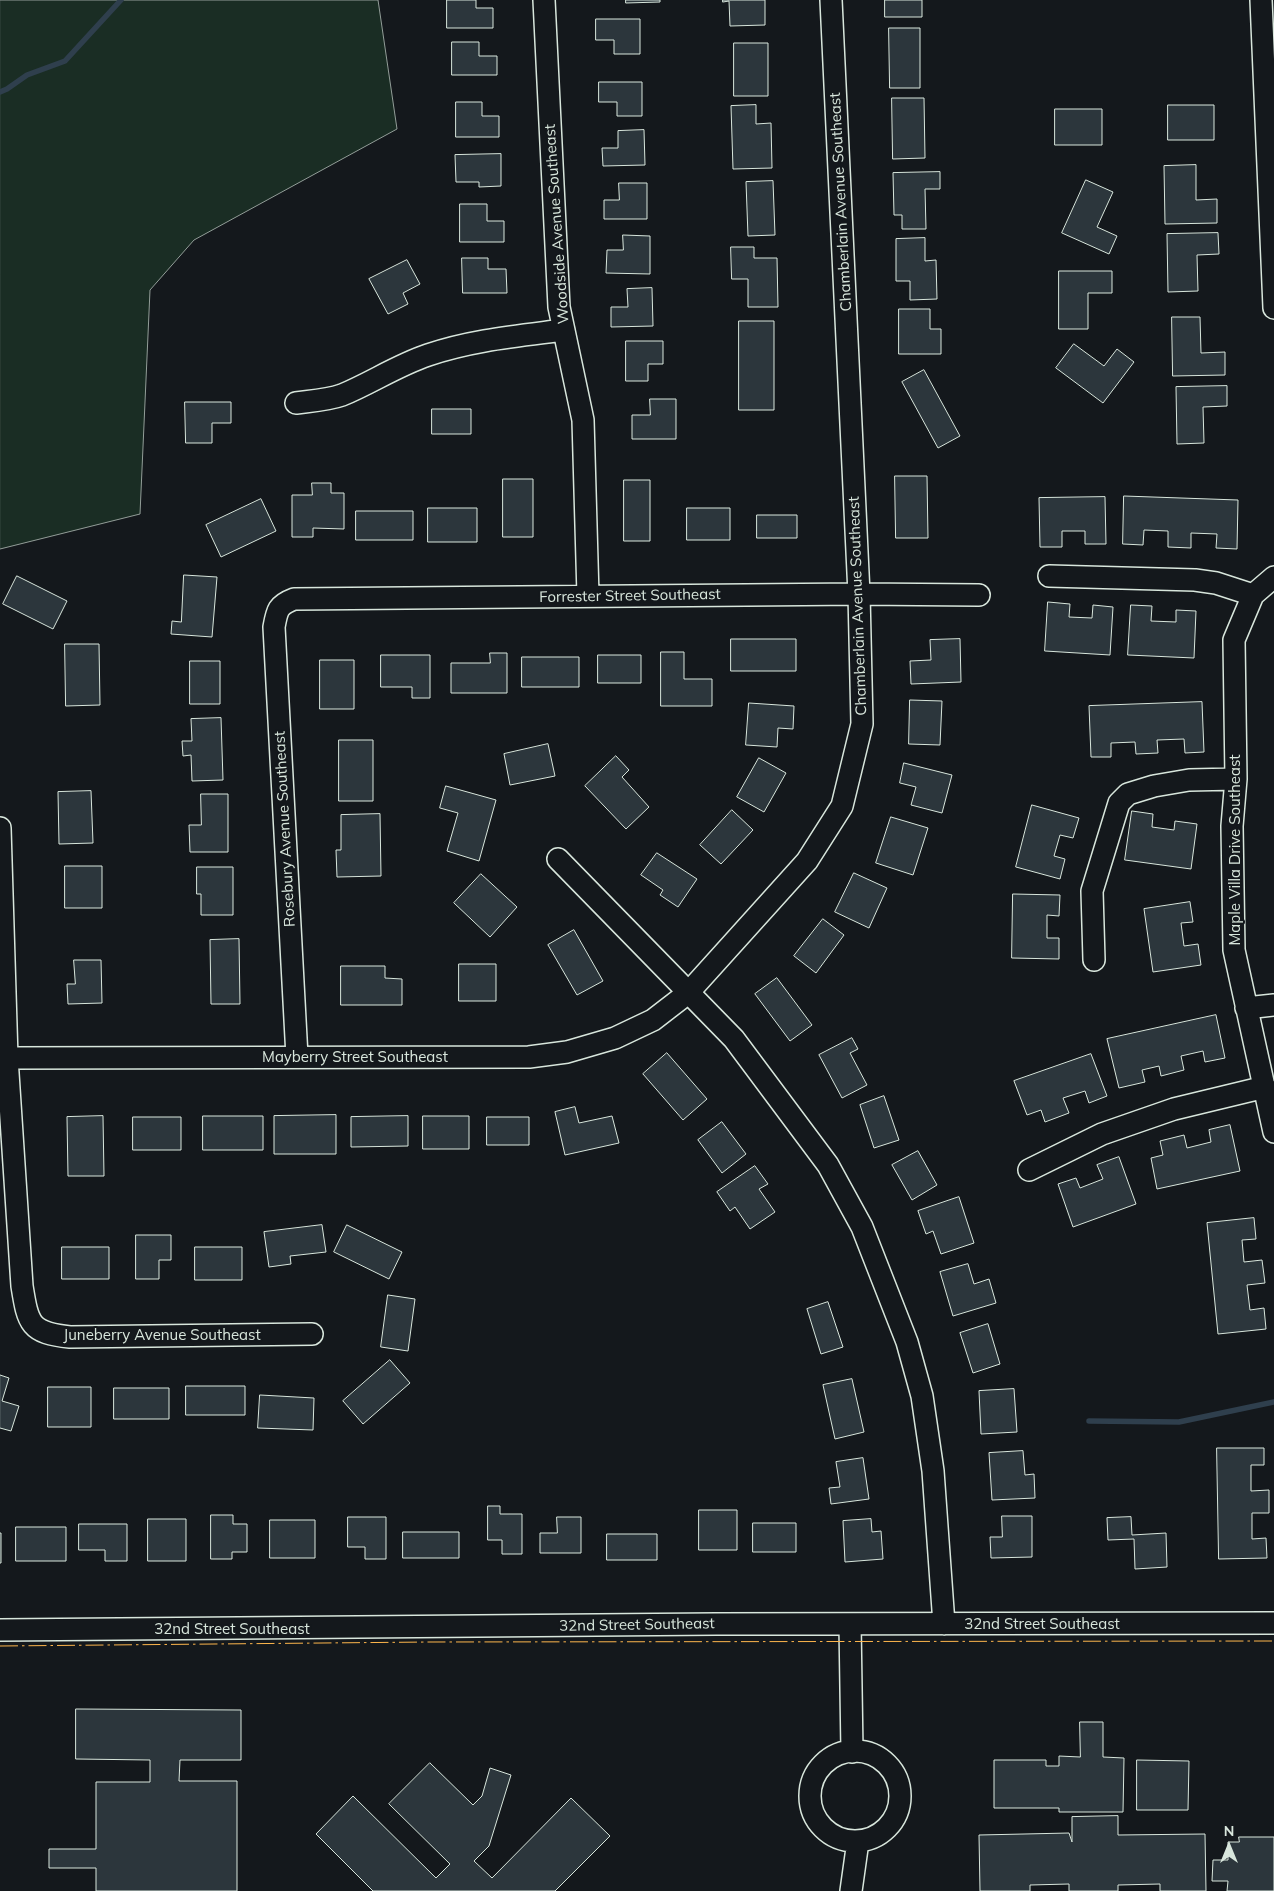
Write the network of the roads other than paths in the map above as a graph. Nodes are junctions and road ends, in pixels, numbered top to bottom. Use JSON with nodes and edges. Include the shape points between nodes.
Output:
{"nodes":[{"id":1,"x":544,"y":0,"type":"edge"},
{"id":2,"x":831,"y":0,"type":"edge"},
{"id":3,"x":1265,"y":3,"type":"edge"},
{"id":4,"x":1274,"y":308,"type":"edge"},
{"id":5,"x":564,"y":330,"type":"junction"},
{"id":6,"x":296,"y":403,"type":"dead end"},
{"id":7,"x":1050,"y":576,"type":"dead end"},
{"id":8,"x":1274,"y":577,"type":"edge"},
{"id":9,"x":859,"y":594,"type":"junction"},
{"id":10,"x":979,"y":595,"type":"dead end"},
{"id":11,"x":1253,"y":595,"type":"junction"},
{"id":12,"x":588,"y":596,"type":"junction"},
{"id":13,"x":283,"y":604,"type":"joint"},
{"id":14,"x":1236,"y":779,"type":"junction"},
{"id":15,"x":0,"y":828,"type":"edge"},
{"id":16,"x":558,"y":859,"type":"dead end"},
{"id":17,"x":1094,"y":960,"type":"dead end"},
{"id":18,"x":688,"y":992,"type":"junction"},
{"id":19,"x":1274,"y":1005,"type":"edge"},
{"id":20,"x":1246,"y":1008,"type":"junction"},
{"id":21,"x":297,"y":1057,"type":"junction"},
{"id":22,"x":7,"y":1058,"type":"junction"},
{"id":23,"x":1265,"y":1088,"type":"junction"},
{"id":24,"x":1274,"y":1132,"type":"edge"},
{"id":25,"x":1029,"y":1170,"type":"dead end"},
{"id":26,"x":312,"y":1334,"type":"dead end"},
{"id":27,"x":1274,"y":1623,"type":"edge"},
{"id":28,"x":850,"y":1624,"type":"junction"},
{"id":29,"x":944,"y":1624,"type":"junction"},
{"id":30,"x":0,"y":1630,"type":"edge"},
{"id":31,"x":852,"y":1752,"type":"junction"},
{"id":32,"x":858,"y":1841,"type":"junction"},
{"id":33,"x":850,"y":1891,"type":"edge"}],
"edges":[{"from":1,"to":5,"type":"street","name":"Woodside Avenue Southeast","via":[[559,307]]},
{"from":2,"to":9,"type":"street","name":"Chamberlain Avenue Southeast"},
{"from":3,"to":4,"type":"street"},
{"from":5,"to":6,"type":"street","via":[[460,345],[411,362],[340,396]]},
{"from":5,"to":12,"type":"street","name":"Woodside Avenue Southeast","via":[[583,420]]},
{"from":7,"to":11,"type":"street","via":[[1195,580]]},
{"from":8,"to":11,"type":"street","name":"Maple Villa Drive Southeast"},
{"from":9,"to":10,"type":"street","name":"Forrester Street Southeast"},
{"from":9,"to":12,"type":"street","name":"Forrester Street Southeast"},
{"from":9,"to":18,"type":"street","name":"Chamberlain Avenue Southeast","via":[[862,724],[842,806],[806,861]]},
{"from":11,"to":14,"type":"street","name":"Maple Villa Drive Southeast","via":[[1234,640]]},
{"from":12,"to":13,"type":"street","name":"Forrester Street Southeast","via":[[294,599]]},
{"from":13,"to":21,"type":"street","name":"Rosebury Avenue Southeast","via":[[276,613],[274,627]]},
{"from":14,"to":17,"type":"street","via":[[1189,780],[1154,786],[1128,794],[1119,803],[1092,891]]},
{"from":14,"to":20,"type":"street","name":"Maple Villa Drive Southeast","via":[[1232,826],[1234,950]]},
{"from":15,"to":22,"type":"street","name":"Juneberry Avenue Southeast"},
{"from":16,"to":18,"type":"street"},
{"from":18,"to":21,"type":"street","name":"Mayberry Street Southeast","via":[[653,1020],[615,1038],[567,1052],[529,1057]]},
{"from":18,"to":29,"type":"street","via":[[734,1039],[828,1165],[862,1227],[890,1294],[922,1396],[933,1471]]},
{"from":19,"to":20,"type":"street"},
{"from":20,"to":23,"type":"street","name":"Maple Villa Drive Southeast"},
{"from":21,"to":22,"type":"street","name":"Mayberry Street Southeast"},
{"from":22,"to":26,"type":"street","name":"Juneberry Avenue Southeast","via":[[22,1286],[26,1314],[35,1326],[49,1335],[70,1337]]},
{"from":23,"to":24,"type":"street","name":"Maple Villa Drive Southeast"},
{"from":23,"to":25,"type":"street","via":[[1174,1109],[1102,1134]]},
{"from":27,"to":29,"type":"street","name":"32nd Street Southeast"},
{"from":28,"to":29,"type":"street","name":"32nd Street Southeast"},
{"from":28,"to":30,"type":"street","name":"32nd Street Southeast"},
{"from":28,"to":31,"type":"street"},
{"from":31,"to":32,"type":"street","via":[[875,1756],[888,1765],[900,1792],[894,1820],[872,1838]]},
{"from":31,"to":32,"type":"street","via":[[831,1758],[820,1768],[812,1781],[809,1796],[819,1824],[843,1840]]},
{"from":32,"to":33,"type":"street"}]}
